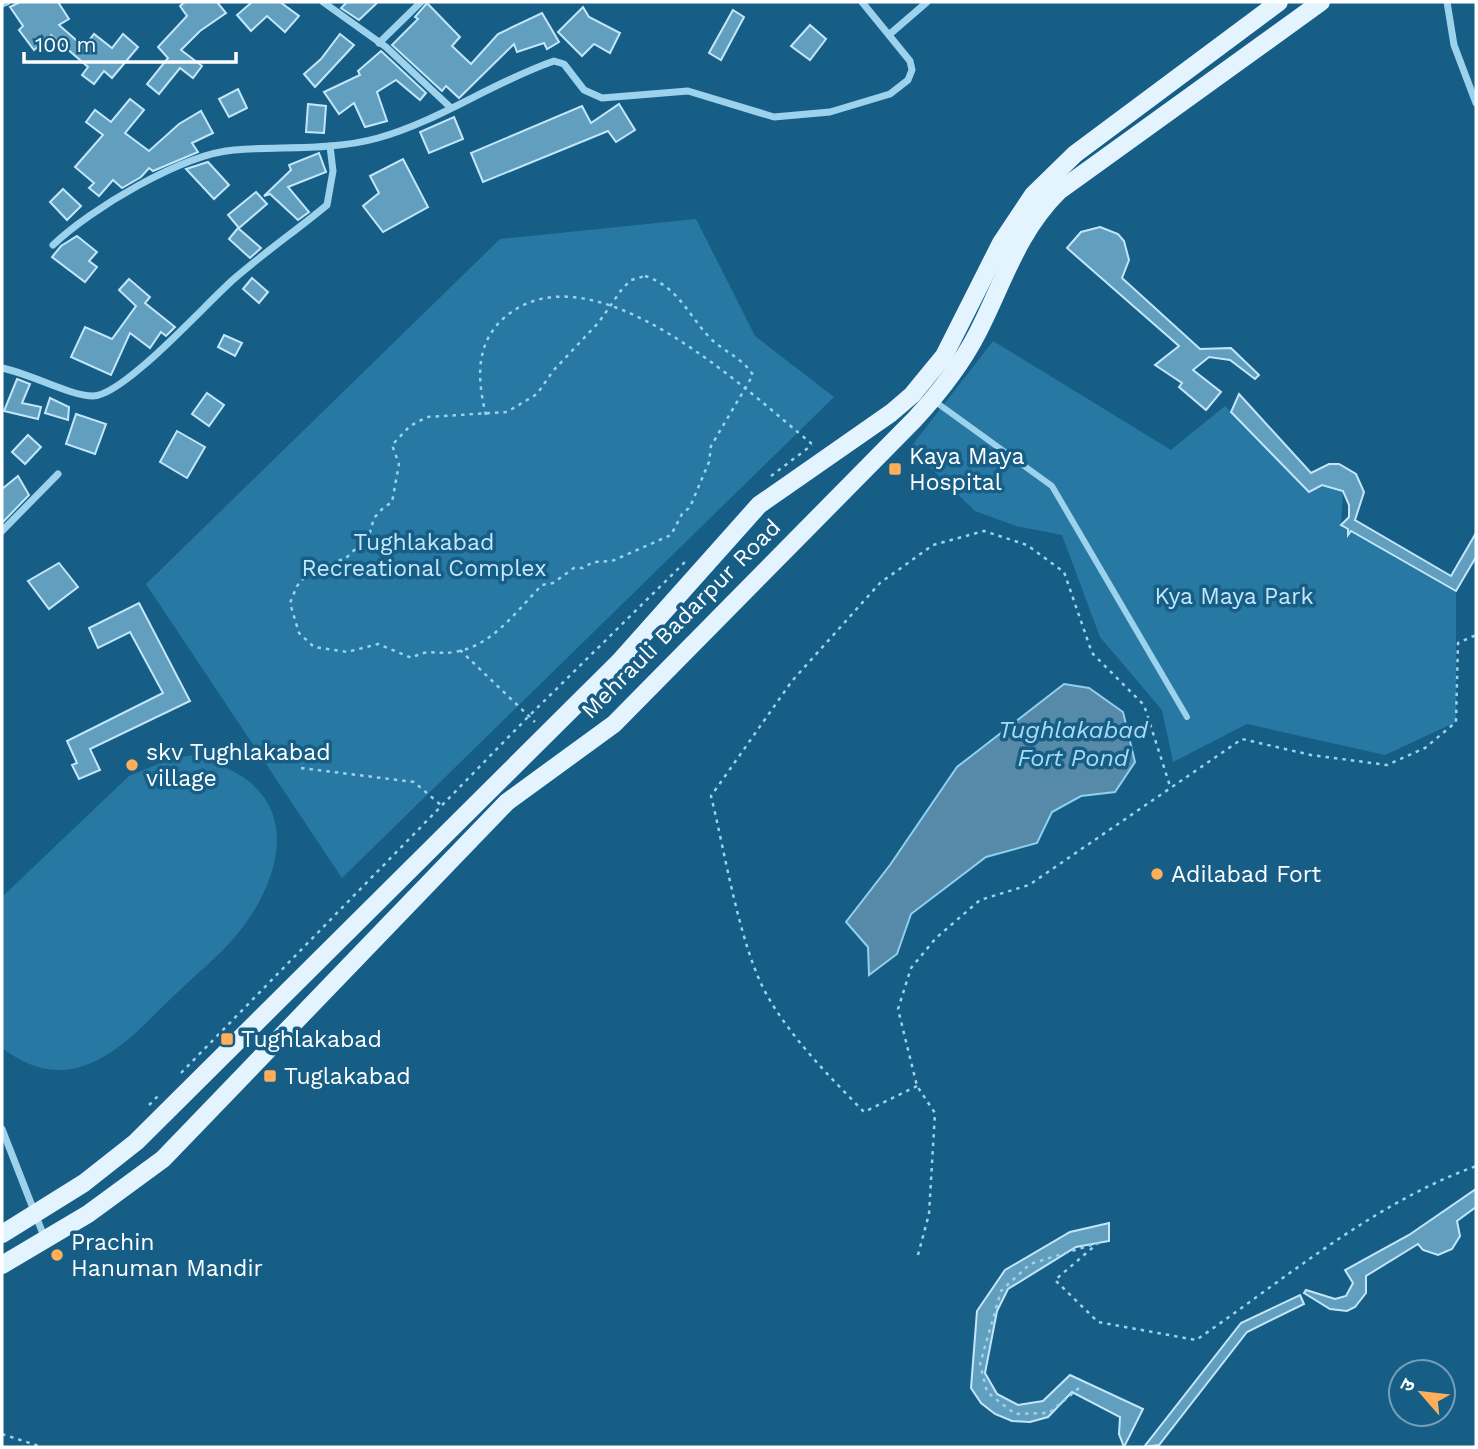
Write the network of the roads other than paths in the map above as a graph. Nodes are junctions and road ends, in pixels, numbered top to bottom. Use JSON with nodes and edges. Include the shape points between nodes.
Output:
{"nodes":[{"id":1,"x":7,"y":2,"type":"edge"},
{"id":2,"x":323,"y":2,"type":"edge"},
{"id":3,"x":421,"y":2,"type":"edge"},
{"id":4,"x":862,"y":2,"type":"edge"},
{"id":5,"x":927,"y":2,"type":"edge"},
{"id":6,"x":1279,"y":2,"type":"edge"},
{"id":7,"x":1321,"y":2,"type":"edge"},
{"id":8,"x":1447,"y":2,"type":"edge"},
{"id":9,"x":2,"y":4,"type":"edge"},
{"id":10,"x":890,"y":34,"type":"junction"},
{"id":11,"x":379,"y":43,"type":"junction"},
{"id":12,"x":1476,"y":103,"type":"edge"},
{"id":13,"x":450,"y":107,"type":"junction"},
{"id":14,"x":330,"y":146,"type":"junction"},
{"id":15,"x":52,"y":245,"type":"dead end"},
{"id":16,"x":2,"y":368,"type":"edge"},
{"id":17,"x":932,"y":400,"type":"junction"},
{"id":18,"x":58,"y":474,"type":"dead end"},
{"id":19,"x":2,"y":531,"type":"edge"},
{"id":20,"x":1187,"y":717,"type":"dead end"},
{"id":21,"x":2,"y":1129,"type":"edge"},
{"id":22,"x":34,"y":1214,"type":"junction"},
{"id":23,"x":2,"y":1234,"type":"edge"},
{"id":24,"x":45,"y":1239,"type":"junction"},
{"id":25,"x":2,"y":1265,"type":"edge"}],
"edges":[{"from":1,"to":9,"type":"street"},
{"from":2,"to":11,"type":"street"},
{"from":3,"to":11,"type":"street"},
{"from":4,"to":10,"type":"street"},
{"from":5,"to":10,"type":"street"},
{"from":6,"to":22,"type":"main road","name":"Mehrauli Badarpur Road","via":[[1075,154],[1033,195],[1000,243],[954,338],[929,377],[891,414],[759,505],[619,662],[136,1142],[84,1183]]},
{"from":7,"to":17,"type":"main road","name":"Mehrauli Badarpur Road","via":[[1059,191],[1037,213],[977,334]]},
{"from":8,"to":12,"type":"street","via":[[1454,45]]},
{"from":10,"to":13,"type":"street","via":[[910,61],[908,80],[890,94],[814,114],[774,117],[688,91],[603,98],[584,90],[559,61]]},
{"from":11,"to":13,"type":"street"},
{"from":13,"to":14,"type":"street","via":[[378,138]]},
{"from":14,"to":15,"type":"street","via":[[200,156],[92,211]]},
{"from":14,"to":16,"type":"street","via":[[333,171],[327,205],[235,278],[168,344],[109,391],[92,396]]},
{"from":17,"to":20,"type":"street","via":[[1052,486]]},
{"from":17,"to":24,"type":"main road","name":"Mehrauli Badarpur Road","via":[[614,724],[507,802],[163,1159],[134,1184]]},
{"from":18,"to":19,"type":"street"},
{"from":21,"to":22,"type":"street"},
{"from":22,"to":23,"type":"main road","name":"Mehrauli Badarpur Road"},
{"from":22,"to":24,"type":"street"},
{"from":24,"to":25,"type":"main road","name":"Mehrauli Badarpur Road"}]}
